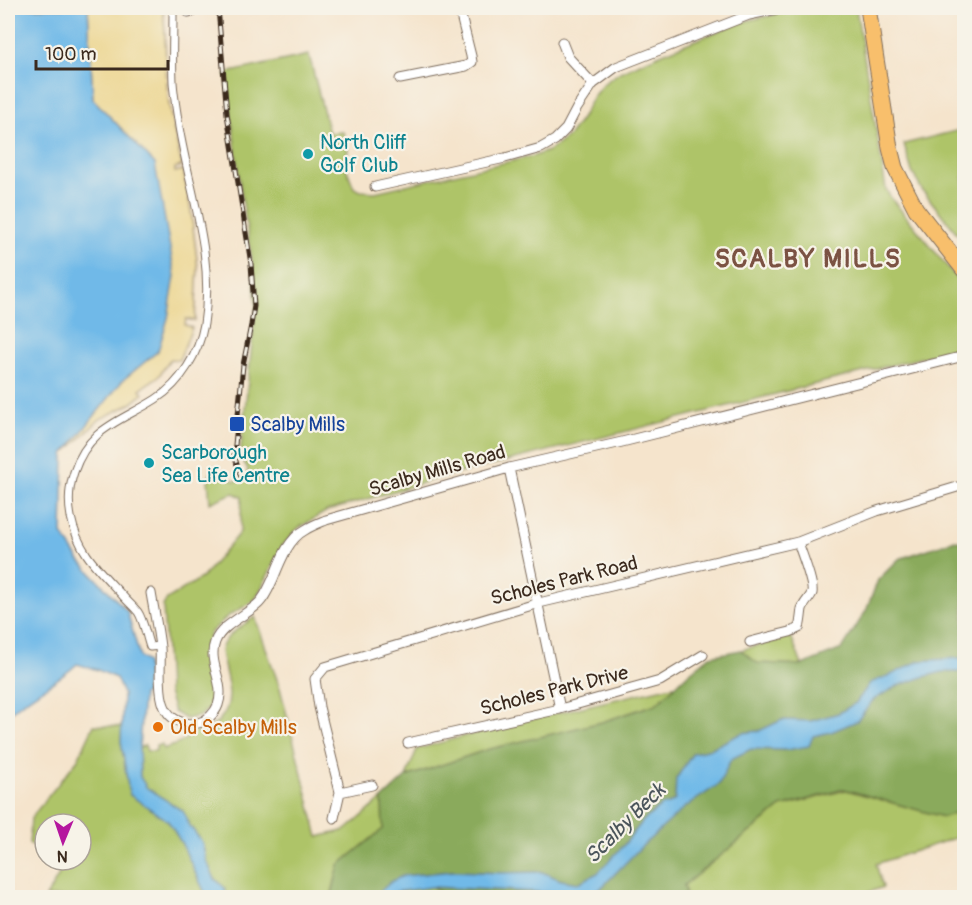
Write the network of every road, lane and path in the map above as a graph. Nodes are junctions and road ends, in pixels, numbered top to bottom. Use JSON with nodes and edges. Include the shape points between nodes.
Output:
{"nodes":[{"id":1,"x":172,"y":8,"type":"edge"},
{"id":2,"x":459,"y":8,"type":"edge"},
{"id":3,"x":782,"y":8,"type":"edge"},
{"id":4,"x":868,"y":8,"type":"edge"},
{"id":5,"x":562,"y":42,"type":"dead end"},
{"id":6,"x":400,"y":79,"type":"dead end"},
{"id":7,"x":593,"y":84,"type":"junction"},
{"id":8,"x":375,"y":187,"type":"dead end"},
{"id":9,"x":964,"y":270,"type":"edge"},
{"id":10,"x":964,"y":356,"type":"edge"},
{"id":11,"x":509,"y":468,"type":"junction"},
{"id":12,"x":964,"y":485,"type":"edge"},
{"id":13,"x":798,"y":542,"type":"junction"},
{"id":14,"x":151,"y":593,"type":"dead end"},
{"id":15,"x":539,"y":603,"type":"junction"},
{"id":16,"x":750,"y":642,"type":"dead end"},
{"id":17,"x":160,"y":646,"type":"junction"},
{"id":18,"x":703,"y":655,"type":"dead end"},
{"id":19,"x":560,"y":709,"type":"junction"},
{"id":20,"x":408,"y":743,"type":"dead end"},
{"id":21,"x":372,"y":785,"type":"dead end"},
{"id":22,"x":340,"y":792,"type":"junction"},
{"id":23,"x":333,"y":818,"type":"dead end"}],
"edges":[{"from":1,"to":17,"type":"street","via":[[173,81],[179,128],[204,244],[204,326],[185,371],[170,388],[94,437],[81,454],[69,491],[74,532],[83,550],[139,614],[150,647]]},
{"from":2,"to":6,"type":"street","via":[[472,62]]},
{"from":3,"to":7,"type":"street","via":[[749,15],[616,67]]},
{"from":4,"to":9,"type":"main road","via":[[895,168],[916,209]]},
{"from":5,"to":7,"type":"street","via":[[568,57]]},
{"from":7,"to":8,"type":"street","via":[[566,129],[541,148]]},
{"from":10,"to":11,"type":"street","name":"Scalby Mills Road"},
{"from":11,"to":15,"type":"street"},
{"from":11,"to":17,"type":"street","name":"Scalby Mills Road","via":[[326,520],[303,531],[284,555],[262,600],[215,641],[213,663],[220,696],[214,711],[199,723],[179,722],[165,709]]},
{"from":12,"to":13,"type":"street","name":"Scholes Park Road","via":[[877,511]]},
{"from":13,"to":15,"type":"street","name":"Scholes Park Road"},
{"from":13,"to":16,"type":"street","via":[[812,587],[799,628]]},
{"from":14,"to":17,"type":"street","name":"Scalby Mills Road"},
{"from":15,"to":19,"type":"street"},
{"from":15,"to":22,"type":"street","name":"Scholes Park Road","via":[[325,667],[315,679]]},
{"from":18,"to":19,"type":"street","name":"Scholes Park Drive","via":[[660,681]]},
{"from":19,"to":20,"type":"street","name":"Scholes Park Drive"},
{"from":21,"to":22,"type":"street"},
{"from":22,"to":23,"type":"street","name":"Scholes Park Road"}]}
